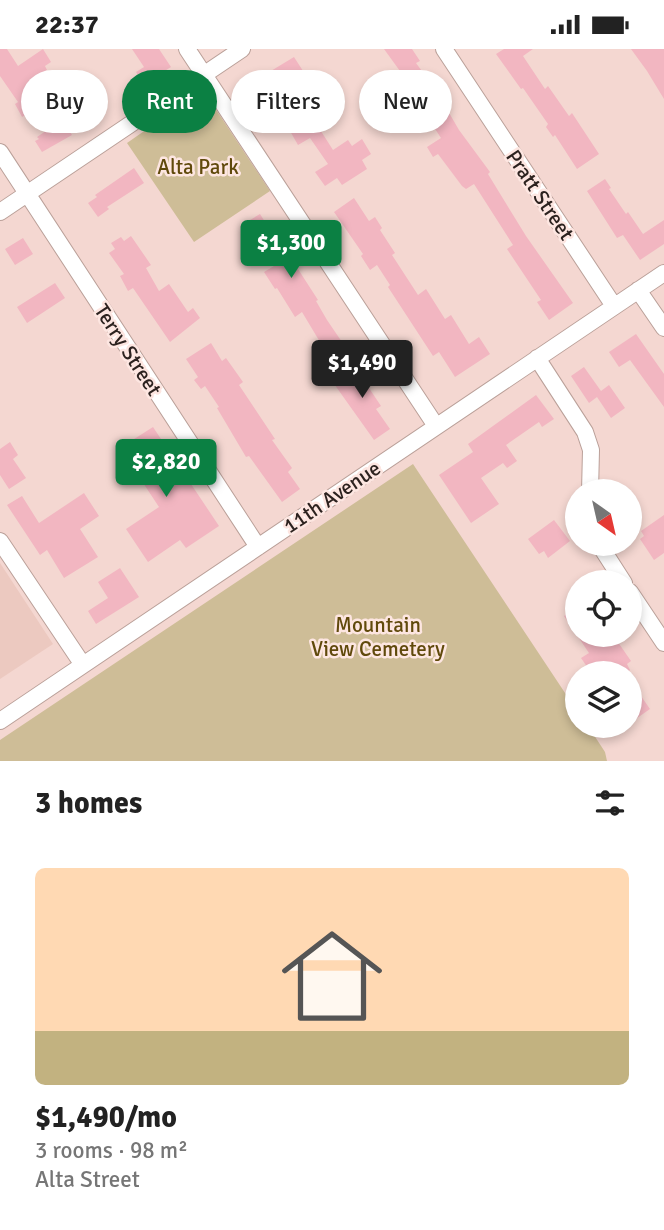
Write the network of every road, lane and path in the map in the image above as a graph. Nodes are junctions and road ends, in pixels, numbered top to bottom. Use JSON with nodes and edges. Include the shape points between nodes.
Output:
{"nodes":[{"id":1,"x":187,"y":49,"type":"edge"},
{"id":2,"x":242,"y":49,"type":"edge"},
{"id":3,"x":444,"y":49,"type":"edge"},
{"id":4,"x":201,"y":70,"type":"edge"},
{"id":5,"x":211,"y":70,"type":"edge"},
{"id":6,"x":217,"y":95,"type":"edge"},
{"id":7,"x":122,"y":130,"type":"edge"},
{"id":8,"x":0,"y":152,"type":"edge"},
{"id":9,"x":28,"y":194,"type":"junction"},
{"id":10,"x":0,"y":212,"type":"edge"},
{"id":11,"x":664,"y":273,"type":"edge"},
{"id":12,"x":638,"y":290,"type":"junction"},
{"id":13,"x":614,"y":306,"type":"junction"},
{"id":14,"x":664,"y":328,"type":"edge"},
{"id":15,"x":537,"y":358,"type":"junction"},
{"id":16,"x":436,"y":426,"type":"junction"},
{"id":17,"x":590,"y":479,"type":"edge"},
{"id":18,"x":0,"y":541,"type":"edge"},
{"id":19,"x":258,"y":547,"type":"junction"},
{"id":20,"x":642,"y":610,"type":"edge"},
{"id":21,"x":664,"y":643,"type":"edge"},
{"id":22,"x":83,"y":665,"type":"junction"},
{"id":23,"x":0,"y":721,"type":"edge"}],
"edges":[{"from":1,"to":4,"type":"street"},
{"from":2,"to":5,"type":"street"},
{"from":3,"to":13,"type":"street","name":"Pratt Street"},
{"from":6,"to":16,"type":"street"},
{"from":7,"to":9,"type":"street"},
{"from":8,"to":9,"type":"street","name":"Terry Street"},
{"from":9,"to":10,"type":"street"},
{"from":9,"to":19,"type":"street","name":"Terry Street"},
{"from":11,"to":12,"type":"street","name":"11th Avenue"},
{"from":12,"to":13,"type":"street","name":"11th Avenue"},
{"from":12,"to":14,"type":"street"},
{"from":13,"to":15,"type":"street","name":"11th Avenue"},
{"from":15,"to":16,"type":"street","name":"11th Avenue"},
{"from":15,"to":17,"type":"street","via":[[584,432],[591,450]]},
{"from":16,"to":19,"type":"street","name":"11th Avenue"},
{"from":18,"to":22,"type":"street"},
{"from":19,"to":22,"type":"street","name":"11th Avenue"},
{"from":20,"to":21,"type":"street"},
{"from":22,"to":23,"type":"street","name":"11th Avenue"}]}
